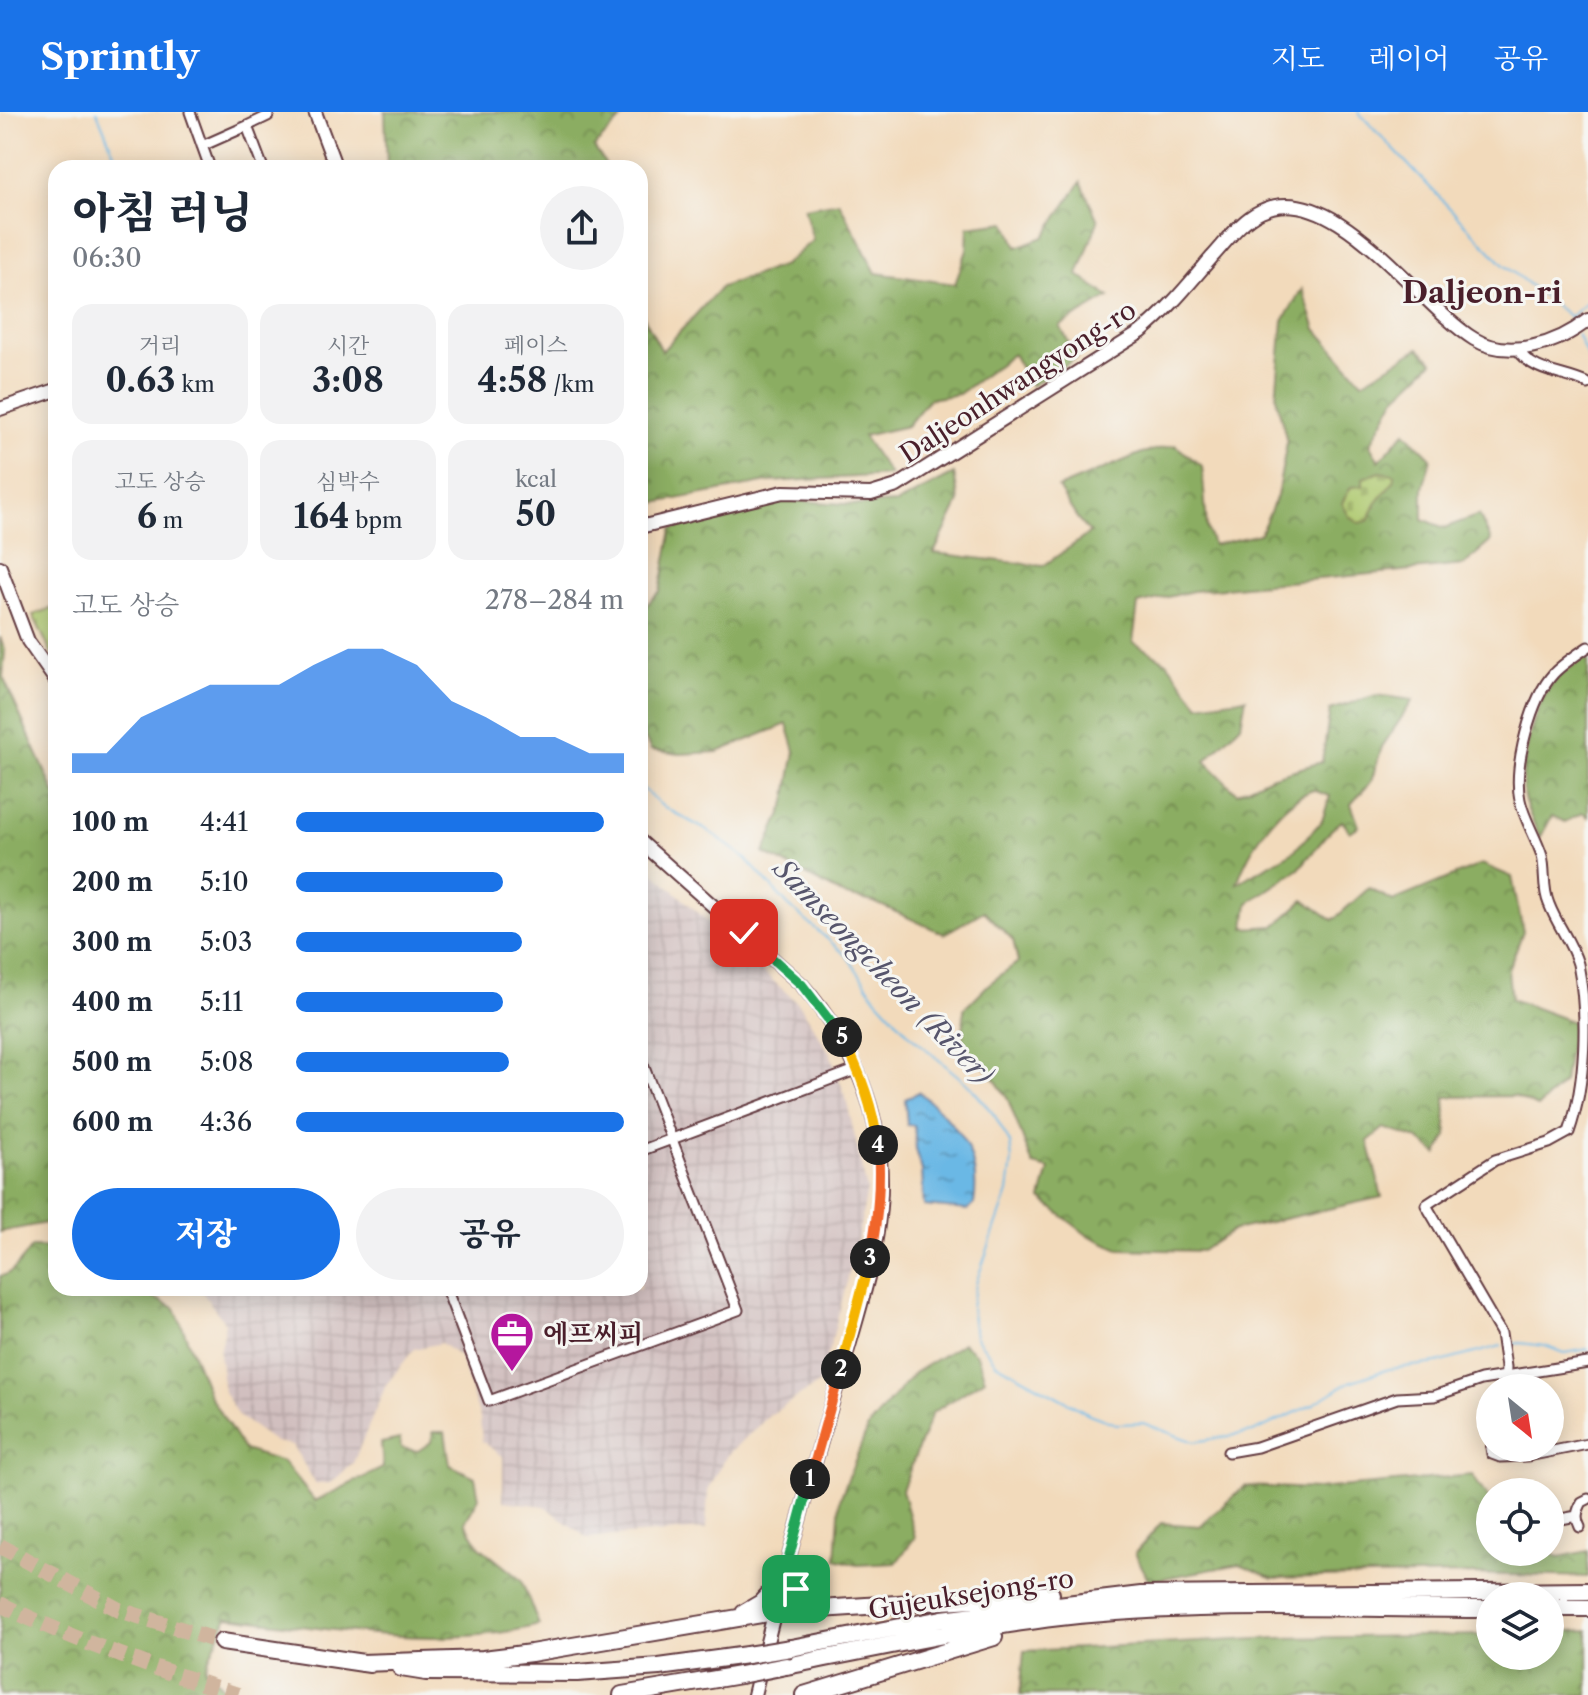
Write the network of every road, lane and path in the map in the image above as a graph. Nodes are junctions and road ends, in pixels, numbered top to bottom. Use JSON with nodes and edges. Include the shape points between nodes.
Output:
{"nodes":[{"id":1,"x":190,"y":112,"type":"edge"},
{"id":2,"x":315,"y":112,"type":"edge"},
{"id":3,"x":268,"y":116,"type":"dead end"},
{"id":4,"x":247,"y":126,"type":"junction"},
{"id":5,"x":202,"y":146,"type":"junction"},
{"id":6,"x":207,"y":160,"type":"edge"},
{"id":7,"x":260,"y":160,"type":"edge"},
{"id":8,"x":333,"y":160,"type":"edge"},
{"id":9,"x":1585,"y":323,"type":"edge"},
{"id":10,"x":1518,"y":350,"type":"junction"},
{"id":11,"x":1588,"y":384,"type":"edge"},
{"id":12,"x":48,"y":393,"type":"edge"},
{"id":13,"x":0,"y":409,"type":"edge"},
{"id":14,"x":648,"y":525,"type":"edge"},
{"id":15,"x":0,"y":567,"type":"edge"},
{"id":16,"x":1588,"y":647,"type":"edge"},
{"id":17,"x":48,"y":671,"type":"edge"},
{"id":18,"x":648,"y":848,"type":"edge"},
{"id":19,"x":858,"y":1069,"type":"junction"},
{"id":20,"x":648,"y":1078,"type":"edge"},
{"id":21,"x":672,"y":1139,"type":"junction"},
{"id":22,"x":648,"y":1148,"type":"edge"},
{"id":23,"x":449,"y":1296,"type":"edge"},
{"id":24,"x":1588,"y":1363,"type":"edge"},
{"id":25,"x":1506,"y":1371,"type":"junction"},
{"id":26,"x":1506,"y":1374,"type":"edge"},
{"id":27,"x":1588,"y":1444,"type":"edge"},
{"id":28,"x":1564,"y":1448,"type":"edge"},
{"id":29,"x":1228,"y":1452,"type":"dead end"},
{"id":30,"x":1588,"y":1499,"type":"edge"},
{"id":31,"x":1577,"y":1516,"type":"junction"},
{"id":32,"x":1564,"y":1518,"type":"edge"},
{"id":33,"x":1580,"y":1527,"type":"dead end"},
{"id":34,"x":786,"y":1571,"type":"junction"},
{"id":35,"x":1588,"y":1591,"type":"edge"},
{"id":36,"x":1141,"y":1603,"type":"junction"},
{"id":37,"x":830,"y":1608,"type":"junction"},
{"id":38,"x":1564,"y":1608,"type":"edge"},
{"id":39,"x":1588,"y":1608,"type":"edge"},
{"id":40,"x":1476,"y":1609,"type":"edge"},
{"id":41,"x":774,"y":1612,"type":"junction"},
{"id":42,"x":729,"y":1619,"type":"junction"},
{"id":43,"x":222,"y":1642,"type":"tunnel mouth"},
{"id":44,"x":361,"y":1663,"type":"junction"},
{"id":45,"x":622,"y":1695,"type":"edge"},
{"id":46,"x":754,"y":1695,"type":"edge"},
{"id":47,"x":804,"y":1695,"type":"edge"}],
"edges":[{"from":1,"to":5,"type":"street"},
{"from":2,"to":8,"type":"street"},
{"from":3,"to":4,"type":"street"},
{"from":4,"to":5,"type":"street"},
{"from":4,"to":7,"type":"street"},
{"from":5,"to":6,"type":"street"},
{"from":9,"to":10,"type":"street"},
{"from":10,"to":11,"type":"street","via":[[1537,367]]},
{"from":10,"to":14,"type":"street","name":"Daljeonhwangyong-ro","via":[[1476,341],[1323,213],[1299,204],[1275,206],[1244,222],[1141,332],[897,486],[871,494],[783,492]]},
{"from":12,"to":13,"type":"street"},
{"from":15,"to":17,"type":"street","via":[[28,641]]},
{"from":16,"to":25,"type":"street","via":[[1543,688],[1518,778],[1520,800],[1544,864],[1548,902],[1582,983],[1584,1069],[1574,1118],[1569,1132],[1495,1160],[1426,1205],[1503,1340]]},
{"from":18,"to":19,"type":"street","via":[[802,985],[843,1038]]},
{"from":19,"to":21,"type":"street"},
{"from":19,"to":34,"type":"street","via":[[877,1141],[879,1215],[865,1285]]},
{"from":20,"to":21,"type":"street"},
{"from":21,"to":22,"type":"street"},
{"from":21,"to":23,"type":"street","via":[[738,1310],[489,1401]]},
{"from":24,"to":25,"type":"street"},
{"from":25,"to":26,"type":"street"},
{"from":25,"to":29,"type":"street","via":[[1434,1396],[1397,1398],[1257,1447]]},
{"from":27,"to":28,"type":"street"},
{"from":30,"to":31,"type":"street"},
{"from":31,"to":32,"type":"street"},
{"from":31,"to":33,"type":"street"},
{"from":34,"to":37,"type":"street","via":[[803,1599]]},
{"from":34,"to":41,"type":"street"},
{"from":34,"to":42,"type":"highway","via":[[761,1603]]},
{"from":35,"to":36,"type":"highway","name":"Gujeuksejong-ro"},
{"from":36,"to":37,"type":"highway","via":[[1056,1594]]},
{"from":36,"to":40,"type":"highway","name":"Gujeuksejong-ro"},
{"from":36,"to":44,"type":"highway","name":"Gujeuksejong-ro","bridge":true,"via":[[942,1619],[659,1667],[577,1673],[426,1672]]},
{"from":36,"to":45,"type":"highway","name":"Gujeuksejong-ro","bridge":true},
{"from":36,"to":47,"type":"highway","via":[[982,1639]]},
{"from":37,"to":41,"type":"highway"},
{"from":38,"to":39,"type":"highway"},
{"from":41,"to":42,"type":"highway"},
{"from":41,"to":46,"type":"street"},
{"from":42,"to":44,"type":"highway","via":[[507,1656]]},
{"from":43,"to":44,"type":"highway","name":"Gujeuksejong-ro"}]}
